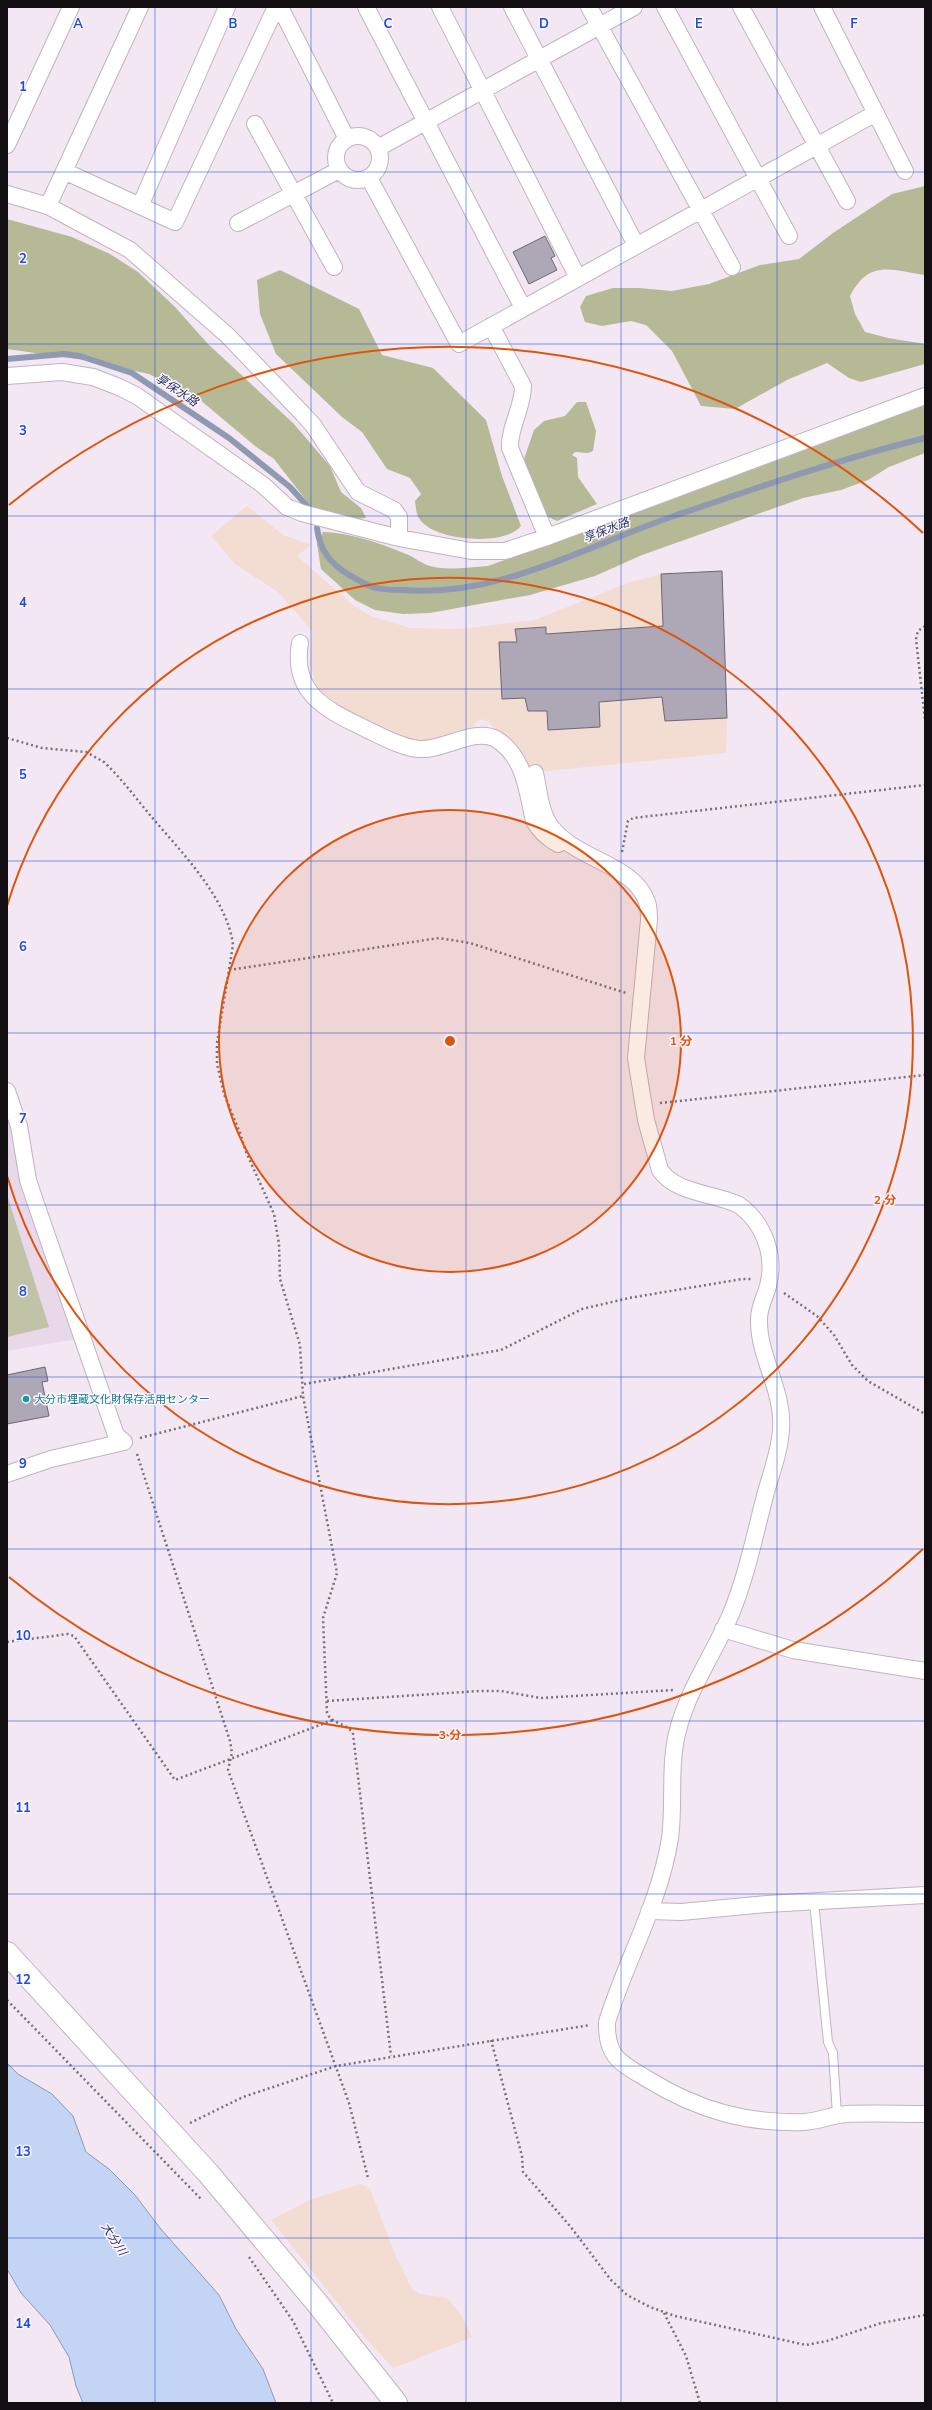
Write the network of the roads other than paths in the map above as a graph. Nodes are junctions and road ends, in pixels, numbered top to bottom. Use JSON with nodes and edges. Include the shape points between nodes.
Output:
{"nodes":[{"id":1,"x":71,"y":7,"type":"edge"},
{"id":2,"x":140,"y":7,"type":"edge"},
{"id":3,"x":227,"y":7,"type":"edge"},
{"id":4,"x":276,"y":7,"type":"edge"},
{"id":5,"x":280,"y":7,"type":"edge"},
{"id":6,"x":366,"y":7,"type":"edge"},
{"id":7,"x":440,"y":7,"type":"edge"},
{"id":8,"x":512,"y":7,"type":"edge"},
{"id":9,"x":589,"y":7,"type":"edge"},
{"id":10,"x":634,"y":7,"type":"edge"},
{"id":11,"x":665,"y":7,"type":"edge"},
{"id":12,"x":741,"y":7,"type":"edge"},
{"id":13,"x":822,"y":7,"type":"edge"},
{"id":14,"x":600,"y":26,"type":"junction"},
{"id":15,"x":539,"y":59,"type":"junction"},
{"id":16,"x":482,"y":90,"type":"junction"},
{"id":17,"x":876,"y":113,"type":"junction"},
{"id":18,"x":426,"y":122,"type":"junction"},
{"id":19,"x":255,"y":124,"type":"dead end"},
{"id":20,"x":347,"y":139,"type":"junction"},
{"id":21,"x":7,"y":145,"type":"edge"},
{"id":22,"x":817,"y":146,"type":"junction"},
{"id":23,"x":378,"y":148,"type":"junction"},
{"id":24,"x":339,"y":170,"type":"junction"},
{"id":25,"x":64,"y":171,"type":"junction"},
{"id":26,"x":905,"y":171,"type":"dead end"},
{"id":27,"x":369,"y":178,"type":"junction"},
{"id":28,"x":758,"y":178,"type":"junction"},
{"id":29,"x":7,"y":194,"type":"edge"},
{"id":30,"x":293,"y":194,"type":"junction"},
{"id":31,"x":847,"y":201,"type":"dead end"},
{"id":32,"x":48,"y":206,"type":"junction"},
{"id":33,"x":140,"y":206,"type":"junction"},
{"id":34,"x":701,"y":210,"type":"junction"},
{"id":35,"x":238,"y":223,"type":"dead end"},
{"id":36,"x":789,"y":236,"type":"dead end"},
{"id":37,"x":636,"y":245,"type":"junction"},
{"id":38,"x":732,"y":266,"type":"dead end"},
{"id":39,"x":334,"y":267,"type":"dead end"},
{"id":40,"x":578,"y":278,"type":"junction"},
{"id":41,"x":522,"y":308,"type":"junction"},
{"id":42,"x":491,"y":326,"type":"junction"},
{"id":43,"x":7,"y":376,"type":"edge"},
{"id":44,"x":925,"y":396,"type":"edge"},
{"id":45,"x":547,"y":537,"type":"junction"},
{"id":46,"x":399,"y":538,"type":"junction"},
{"id":47,"x":300,"y":644,"type":"dead end"},
{"id":48,"x":535,"y":773,"type":"dead end"},
{"id":49,"x":573,"y":848,"type":"junction"},
{"id":50,"x":7,"y":1091,"type":"edge"},
{"id":51,"x":7,"y":1474,"type":"edge"},
{"id":52,"x":723,"y":1629,"type":"junction"},
{"id":53,"x":925,"y":1671,"type":"edge"},
{"id":54,"x":925,"y":1895,"type":"edge"},
{"id":55,"x":814,"y":1902,"type":"junction"},
{"id":56,"x":649,"y":1911,"type":"junction"},
{"id":57,"x":7,"y":1953,"type":"edge"},
{"id":58,"x":925,"y":2114,"type":"edge"},
{"id":59,"x":838,"y":2115,"type":"junction"},
{"id":60,"x":396,"y":2403,"type":"edge"}],
"edges":[{"from":1,"to":21,"type":"street"},
{"from":2,"to":25,"type":"street"},
{"from":3,"to":33,"type":"street"},
{"from":4,"to":33,"type":"street","via":[[175,222]]},
{"from":5,"to":20,"type":"street"},
{"from":6,"to":18,"type":"street"},
{"from":7,"to":16,"type":"street"},
{"from":8,"to":15,"type":"street"},
{"from":9,"to":14,"type":"street"},
{"from":10,"to":14,"type":"street"},
{"from":11,"to":28,"type":"street"},
{"from":12,"to":22,"type":"street"},
{"from":13,"to":17,"type":"street"},
{"from":14,"to":15,"type":"street"},
{"from":14,"to":34,"type":"street"},
{"from":15,"to":16,"type":"street"},
{"from":15,"to":37,"type":"street"},
{"from":16,"to":18,"type":"street"},
{"from":16,"to":40,"type":"street"},
{"from":17,"to":22,"type":"street"},
{"from":17,"to":26,"type":"street"},
{"from":18,"to":23,"type":"street"},
{"from":18,"to":41,"type":"street"},
{"from":19,"to":30,"type":"street"},
{"from":20,"to":23,"type":"street","via":[[361,136],[374,142]]},
{"from":20,"to":24,"type":"street","via":[[338,149],[336,163]]},
{"from":22,"to":28,"type":"street"},
{"from":22,"to":31,"type":"street"},
{"from":23,"to":27,"type":"street","via":[[378,168]]},
{"from":24,"to":27,"type":"street","via":[[356,180]]},
{"from":24,"to":30,"type":"street"},
{"from":25,"to":32,"type":"street"},
{"from":25,"to":33,"type":"street"},
{"from":27,"to":42,"type":"street","via":[[459,344]]},
{"from":28,"to":34,"type":"street"},
{"from":28,"to":36,"type":"street"},
{"from":29,"to":32,"type":"street"},
{"from":30,"to":35,"type":"street"},
{"from":30,"to":39,"type":"street"},
{"from":32,"to":46,"type":"street","via":[[130,250],[227,335],[312,425],[358,492],[394,510],[399,517]]},
{"from":34,"to":37,"type":"street"},
{"from":34,"to":38,"type":"street"},
{"from":37,"to":40,"type":"street"},
{"from":40,"to":41,"type":"street"},
{"from":41,"to":42,"type":"street"},
{"from":42,"to":45,"type":"street","via":[[523,386],[523,396],[510,438],[510,448]]},
{"from":43,"to":46,"type":"street","via":[[62,372],[107,381],[137,396],[263,486],[287,507]]},
{"from":44,"to":45,"type":"street"},
{"from":45,"to":46,"type":"street","via":[[496,553]]},
{"from":47,"to":49,"type":"street","via":[[299,662],[307,687],[319,704],[377,735],[420,750],[484,735],[497,740],[518,760],[534,821],[539,830],[557,844]]},
{"from":48,"to":49,"type":"street","via":[[546,819],[563,842]]},
{"from":49,"to":52,"type":"street","via":[[619,870],[635,883],[648,902],[649,920],[636,1058],[644,1104],[658,1163],[664,1176],[677,1185],[739,1206],[762,1230],[768,1252],[768,1285],[760,1311],[759,1326],[761,1345],[779,1401],[782,1420],[780,1441],[751,1554]]},
{"from":50,"to":51,"type":"street","via":[[19,1126],[28,1180],[116,1435],[124,1442],[51,1459]]},
{"from":52,"to":53,"type":"street","via":[[793,1650]]},
{"from":52,"to":56,"type":"street","via":[[693,1689],[676,1738],[671,1778],[670,1838],[660,1882]]},
{"from":54,"to":55,"type":"street"},
{"from":55,"to":56,"type":"street","via":[[681,1912]]},
{"from":55,"to":59,"type":"lane"},
{"from":56,"to":59,"type":"street","via":[[607,2022],[606,2034],[610,2049],[620,2063],[657,2085],[706,2108],[734,2117],[760,2121],[804,2122]]},
{"from":57,"to":60,"type":"street","via":[[173,2133],[277,2255]]},
{"from":58,"to":59,"type":"street"}]}
